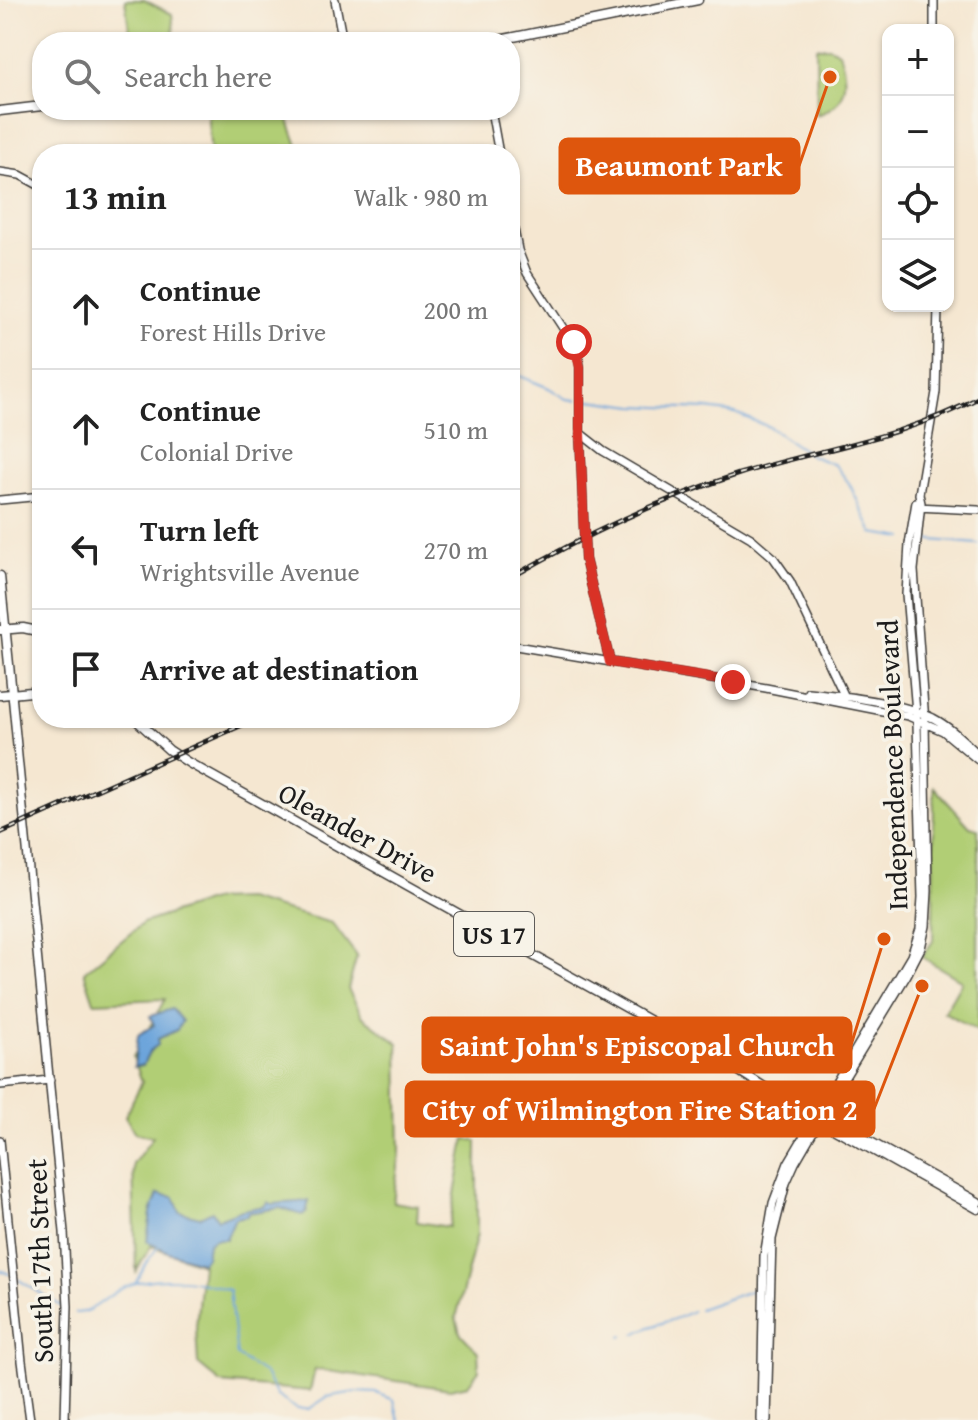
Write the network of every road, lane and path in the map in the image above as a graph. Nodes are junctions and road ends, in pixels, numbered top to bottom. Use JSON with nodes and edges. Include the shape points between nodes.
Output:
{"nodes":[{"id":1,"x":335,"y":0,"type":"edge"},
{"id":2,"x":698,"y":0,"type":"edge"},
{"id":3,"x":934,"y":0,"type":"edge"},
{"id":4,"x":934,"y":24,"type":"edge"},
{"id":5,"x":341,"y":32,"type":"edge"},
{"id":6,"x":520,"y":36,"type":"edge"},
{"id":7,"x":32,"y":107,"type":"edge"},
{"id":8,"x":0,"y":111,"type":"edge"},
{"id":9,"x":493,"y":120,"type":"edge"},
{"id":10,"x":497,"y":144,"type":"edge"},
{"id":11,"x":0,"y":172,"type":"edge"},
{"id":12,"x":32,"y":182,"type":"edge"},
{"id":13,"x":520,"y":255,"type":"edge"},
{"id":14,"x":938,"y":312,"type":"edge"},
{"id":15,"x":580,"y":433,"type":"junction"},
{"id":16,"x":32,"y":497,"type":"edge"},
{"id":17,"x":0,"y":500,"type":"edge"},
{"id":18,"x":918,"y":503,"type":"junction"},
{"id":19,"x":978,"y":508,"type":"edge"},
{"id":20,"x":0,"y":576,"type":"edge"},
{"id":21,"x":3,"y":630,"type":"edge"},
{"id":22,"x":32,"y":630,"type":"edge"},
{"id":23,"x":520,"y":647,"type":"edge"},
{"id":24,"x":610,"y":662,"type":"junction"},
{"id":25,"x":766,"y":688,"type":"junction"},
{"id":26,"x":914,"y":690,"type":"junction"},
{"id":27,"x":32,"y":692,"type":"edge"},
{"id":28,"x":16,"y":694,"type":"junction"},
{"id":29,"x":0,"y":695,"type":"edge"},
{"id":30,"x":845,"y":697,"type":"junction"},
{"id":31,"x":904,"y":709,"type":"junction"},
{"id":32,"x":921,"y":717,"type":"junction"},
{"id":33,"x":145,"y":728,"type":"edge"},
{"id":34,"x":978,"y":754,"type":"edge"},
{"id":35,"x":978,"y":760,"type":"edge"},
{"id":36,"x":50,"y":1080,"type":"junction"},
{"id":37,"x":0,"y":1085,"type":"edge"},
{"id":38,"x":819,"y":1116,"type":"junction"},
{"id":39,"x":0,"y":1140,"type":"edge"},
{"id":40,"x":978,"y":1202,"type":"edge"},
{"id":41,"x":978,"y":1209,"type":"edge"},
{"id":42,"x":764,"y":1256,"type":"junction"},
{"id":43,"x":770,"y":1290,"type":"junction"},
{"id":44,"x":30,"y":1420,"type":"edge"},
{"id":45,"x":65,"y":1420,"type":"edge"},
{"id":46,"x":761,"y":1420,"type":"edge"},
{"id":47,"x":767,"y":1420,"type":"edge"}],
"edges":[{"from":1,"to":5,"type":"main road"},
{"from":2,"to":6,"type":"main road"},
{"from":3,"to":4,"type":"main road"},
{"from":7,"to":8,"type":"main road"},
{"from":9,"to":10,"type":"main road"},
{"from":11,"to":12,"type":"main road"},
{"from":13,"to":15,"type":"main road","via":[[578,351]]},
{"from":14,"to":18,"type":"main road","via":[[936,392]]},
{"from":15,"to":24,"type":"main road","via":[[585,559]]},
{"from":15,"to":30,"type":"main road","via":[[751,538],[773,557],[790,581]]},
{"from":16,"to":17,"type":"main road"},
{"from":18,"to":19,"type":"main road"},
{"from":18,"to":26,"type":"main road","name":"Independence Boulevard","via":[[906,594]]},
{"from":18,"to":32,"type":"main road","name":"Independence Boulevard","via":[[914,570]]},
{"from":20,"to":21,"type":"main road","name":"South 17th Street"},
{"from":21,"to":22,"type":"main road"},
{"from":21,"to":28,"type":"main road","name":"South 17th Street"},
{"from":23,"to":24,"type":"main road"},
{"from":24,"to":25,"type":"main road"},
{"from":25,"to":30,"type":"main road"},
{"from":25,"to":32,"type":"main road"},
{"from":26,"to":31,"type":"main road","via":[[912,704]]},
{"from":26,"to":32,"type":"main road","name":"Independence Boulevard"},
{"from":27,"to":28,"type":"main road"},
{"from":28,"to":29,"type":"main road"},
{"from":28,"to":36,"type":"main road","name":"South 17th Street"},
{"from":30,"to":31,"type":"main road"},
{"from":31,"to":32,"type":"main road"},
{"from":32,"to":34,"type":"main road","via":[[948,728]]},
{"from":32,"to":35,"type":"main road"},
{"from":32,"to":38,"type":"main road","name":"Independence Boulevard","via":[[925,933],[907,975]]},
{"from":33,"to":38,"type":"main road","name":"Oleander Drive","number":"US 17","via":[[189,763]]},
{"from":36,"to":37,"type":"main road"},
{"from":36,"to":45,"type":"main road","name":"South 17th Street","via":[[68,1294]]},
{"from":38,"to":40,"type":"main road","name":"Oleander Drive","number":"US 17"},
{"from":38,"to":41,"type":"main road","name":"Oleander Drive","number":"US 17"},
{"from":38,"to":42,"type":"main road","name":"Independence Boulevard","via":[[780,1182]]},
{"from":38,"to":43,"type":"main road","name":"Independence Boulevard","via":[[779,1204]]},
{"from":39,"to":44,"type":"main road"},
{"from":42,"to":43,"type":"main road"},
{"from":42,"to":46,"type":"main road","name":"Independence Boulevard"},
{"from":43,"to":47,"type":"main road","name":"Independence Boulevard"}]}
